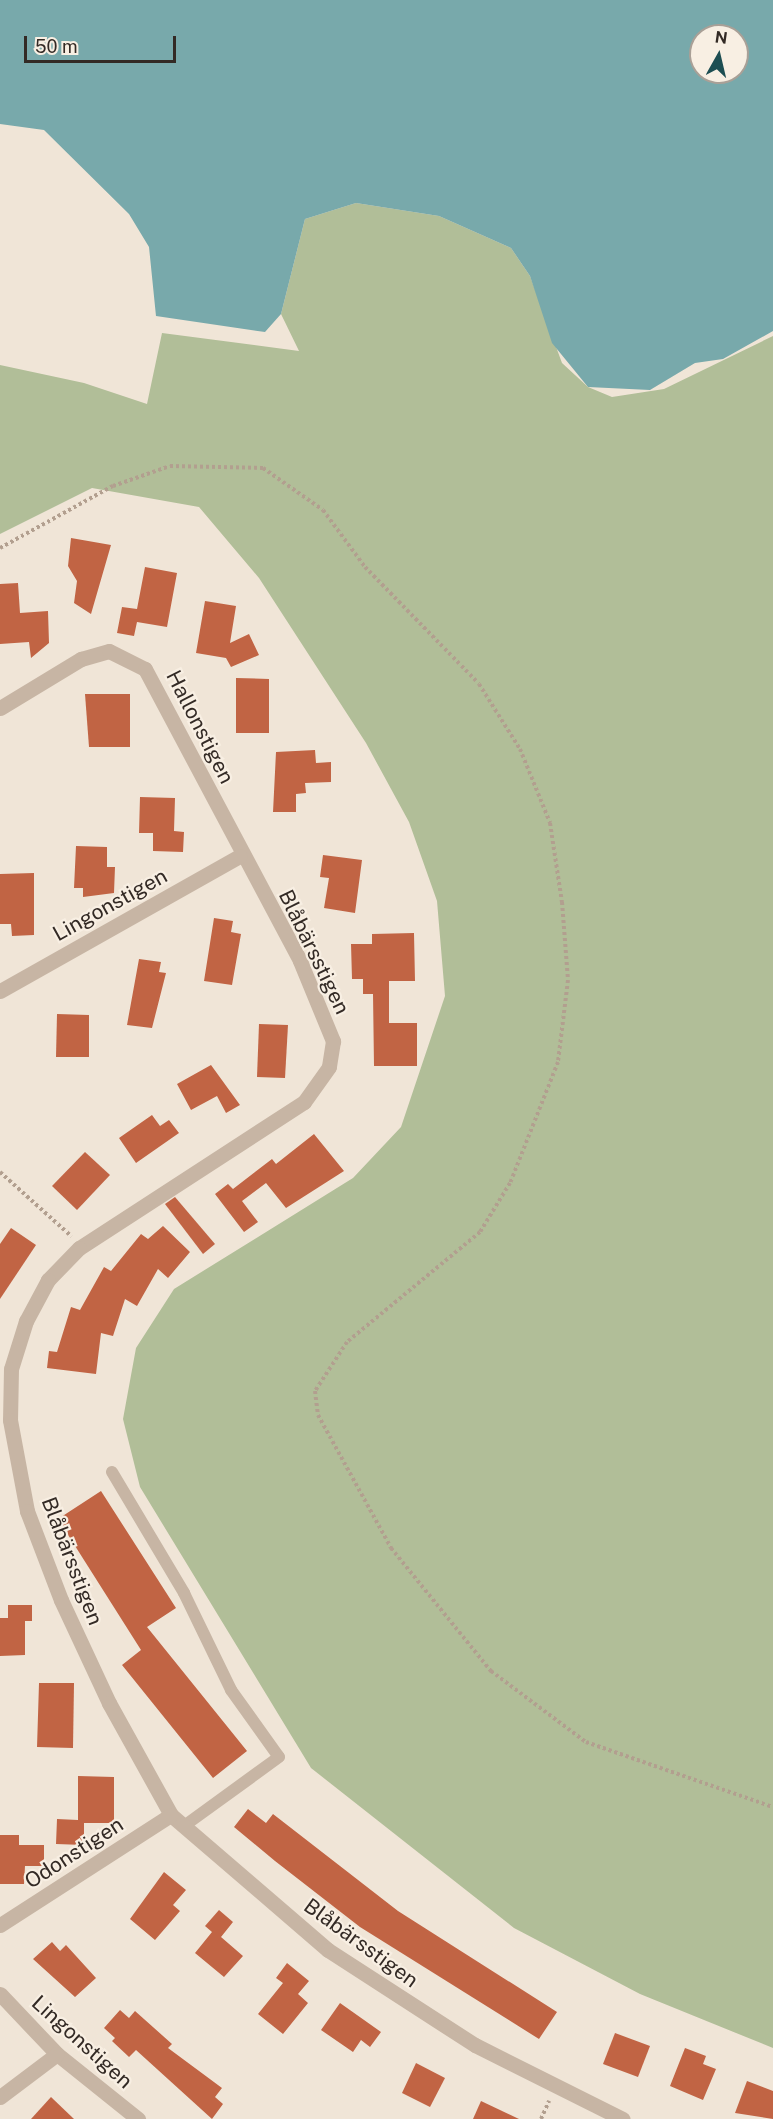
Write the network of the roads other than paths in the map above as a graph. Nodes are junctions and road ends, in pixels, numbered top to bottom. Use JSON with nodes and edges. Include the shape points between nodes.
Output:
{"nodes":[{"id":1,"x":0,"y":708,"type":"edge"},
{"id":2,"x":240,"y":856,"type":"junction"},
{"id":3,"x":0,"y":991,"type":"edge"},
{"id":4,"x":112,"y":1472,"type":"dead end"},
{"id":5,"x":171,"y":1815,"type":"junction"},
{"id":6,"x":184,"y":1826,"type":"junction"},
{"id":7,"x":0,"y":1925,"type":"edge"},
{"id":8,"x":0,"y":1994,"type":"edge"},
{"id":9,"x":57,"y":2054,"type":"junction"},
{"id":10,"x":0,"y":2097,"type":"edge"},
{"id":11,"x":138,"y":2119,"type":"edge"},
{"id":12,"x":623,"y":2119,"type":"edge"}],
"edges":[{"from":1,"to":2,"type":"street","name":"Hallonstigen","via":[[81,659],[109,651],[145,669]]},
{"from":2,"to":3,"type":"street","name":"Lingonstigen"},
{"from":2,"to":5,"type":"street","name":"Blåbärsstigen","via":[[300,961],[333,1041],[329,1066],[304,1102],[82,1246],[48,1280],[26,1320],[11,1369],[10,1420],[27,1511],[61,1600],[109,1703]]},
{"from":4,"to":6,"type":"lane","via":[[184,1593],[231,1690],[279,1757]]},
{"from":5,"to":6,"type":"street","name":"Blåbärsstigen"},
{"from":5,"to":7,"type":"street","name":"Odonstigen"},
{"from":6,"to":12,"type":"street","name":"Blåbärsstigen","via":[[328,1950],[475,2044]]},
{"from":8,"to":9,"type":"street","name":"Lingonstigen"},
{"from":9,"to":10,"type":"street"},
{"from":9,"to":11,"type":"street","name":"Lingonstigen"}]}
